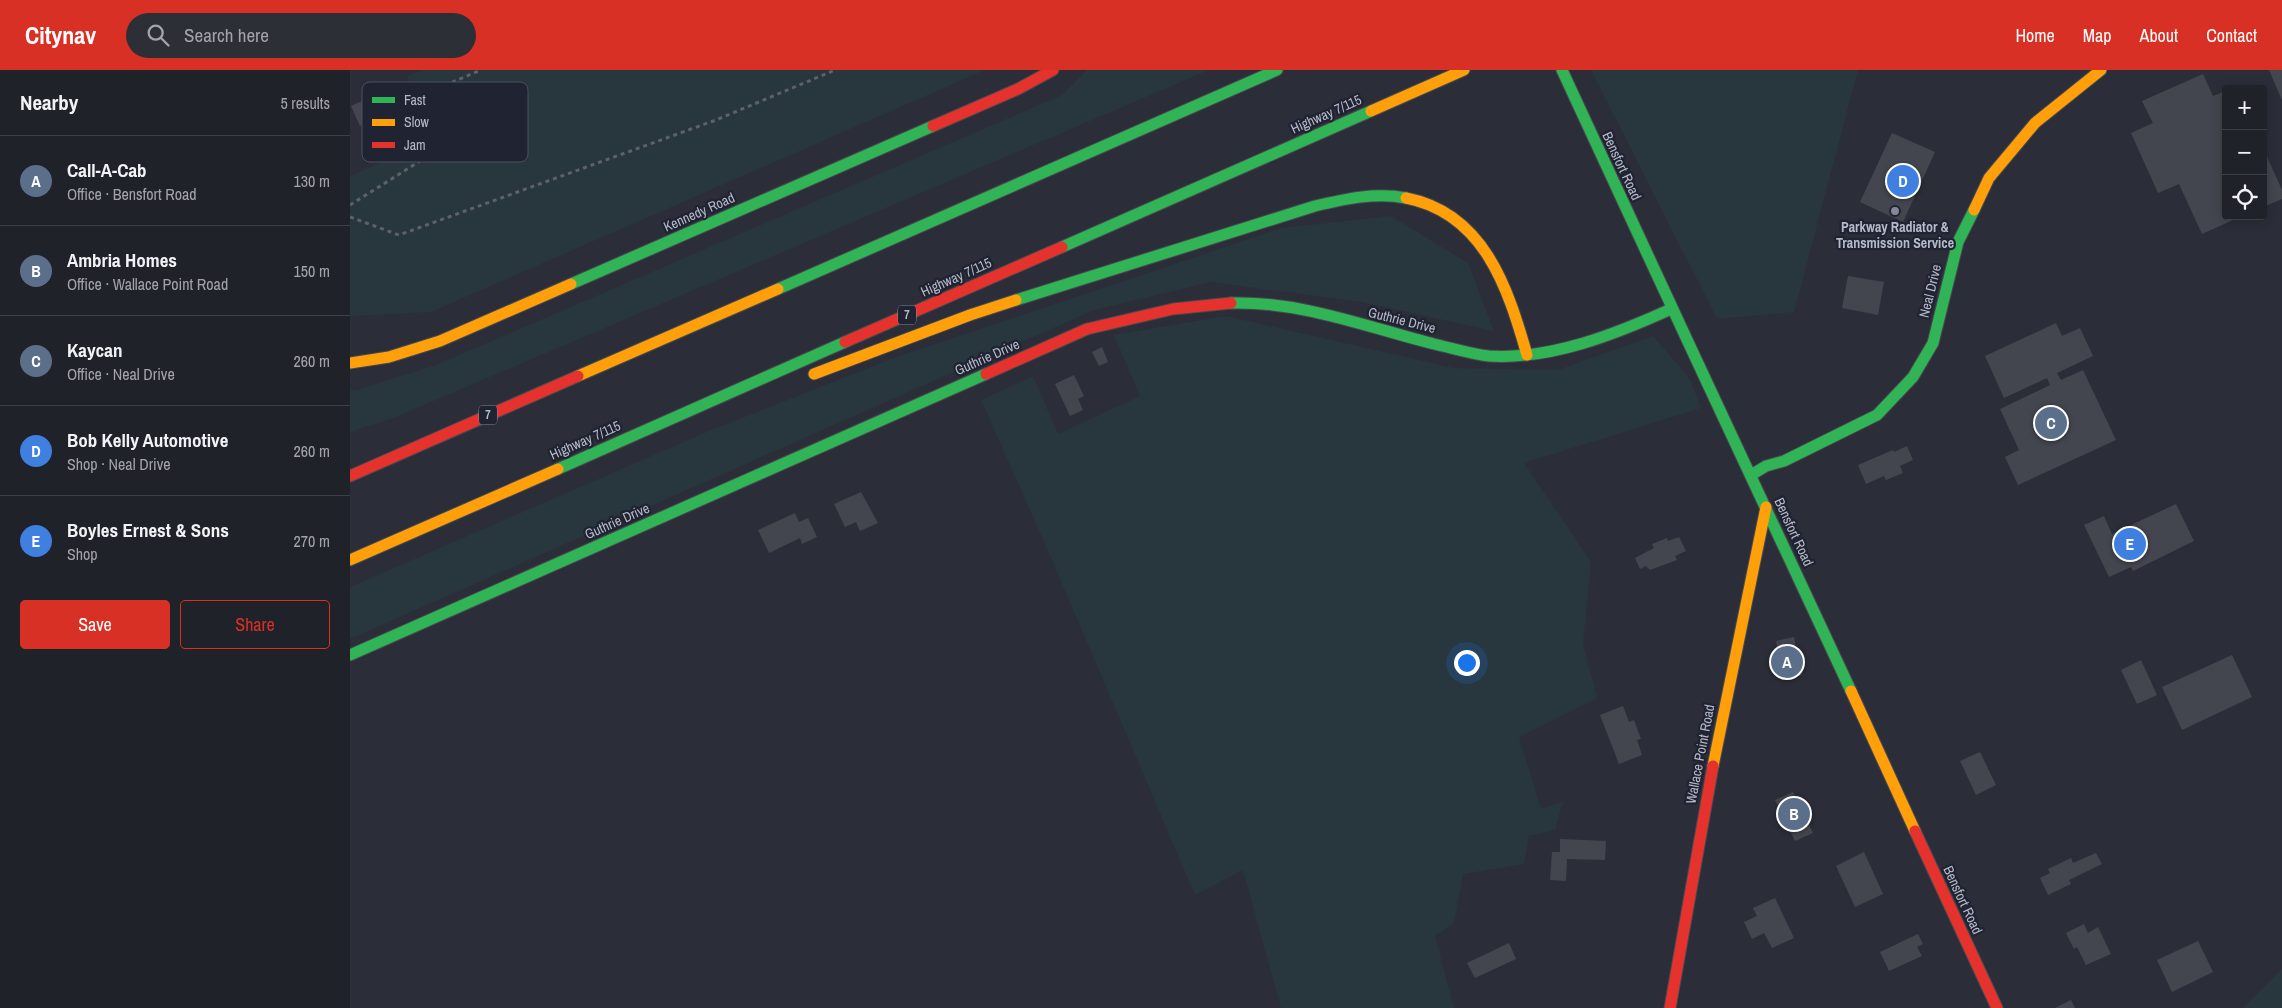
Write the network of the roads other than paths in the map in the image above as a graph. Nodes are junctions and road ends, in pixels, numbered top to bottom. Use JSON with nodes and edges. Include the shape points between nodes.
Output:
{"nodes":[{"id":1,"x":1053,"y":70,"type":"edge"},
{"id":2,"x":1277,"y":70,"type":"edge"},
{"id":3,"x":1464,"y":70,"type":"edge"},
{"id":4,"x":1562,"y":70,"type":"edge"},
{"id":5,"x":2100,"y":70,"type":"edge"},
{"id":6,"x":1671,"y":309,"type":"junction"},
{"id":7,"x":627,"y":354,"type":"junction"},
{"id":8,"x":1527,"y":355,"type":"junction"},
{"id":9,"x":350,"y":363,"type":"edge"},
{"id":10,"x":802,"y":379,"type":"dead end"},
{"id":11,"x":774,"y":386,"type":"dead end"},
{"id":12,"x":716,"y":398,"type":"junction"},
{"id":13,"x":419,"y":433,"type":"dead end"},
{"id":14,"x":1751,"y":475,"type":"junction"},
{"id":15,"x":350,"y":476,"type":"edge"},
{"id":16,"x":1766,"y":507,"type":"junction"},
{"id":17,"x":350,"y":560,"type":"edge"},
{"id":18,"x":350,"y":655,"type":"edge"},
{"id":19,"x":1670,"y":1008,"type":"edge"},
{"id":20,"x":1997,"y":1008,"type":"edge"}],
"edges":[{"from":1,"to":9,"type":"main road","name":"Kennedy Road","via":[[1018,89],[440,340],[389,357]]},
{"from":2,"to":7,"type":"main road","number":"7"},
{"from":3,"to":12,"type":"main road","name":"Highway 7/115","number":"7"},
{"from":4,"to":6,"type":"main road","name":"Bensfort Road"},
{"from":5,"to":14,"type":"main road","name":"Neal Drive","via":[[2034,123],[1989,178],[1958,242],[1933,342],[1913,377],[1877,415]]},
{"from":6,"to":8,"type":"main road","name":"Guthrie Drive","via":[[1578,343]]},
{"from":6,"to":14,"type":"main road","name":"Bensfort Road"},
{"from":7,"to":13,"type":"main road"},
{"from":7,"to":15,"type":"main road","number":"7"},
{"from":8,"to":10,"type":"main road","via":[[1501,283],[1481,243],[1462,223],[1443,210],[1391,196],[1320,204],[1271,218],[970,314]]},
{"from":8,"to":18,"type":"main road","name":"Guthrie Drive","via":[[1496,356],[1461,350],[1308,311],[1262,304],[1200,304],[1148,313],[1087,329]]},
{"from":11,"to":12,"type":"main road"},
{"from":12,"to":17,"type":"main road","name":"Highway 7/115","number":"7"},
{"from":14,"to":16,"type":"main road","name":"Bensfort Road"},
{"from":16,"to":19,"type":"main road","name":"Wallace Point Road","via":[[1718,736]]},
{"from":16,"to":20,"type":"main road","name":"Bensfort Road"}]}
